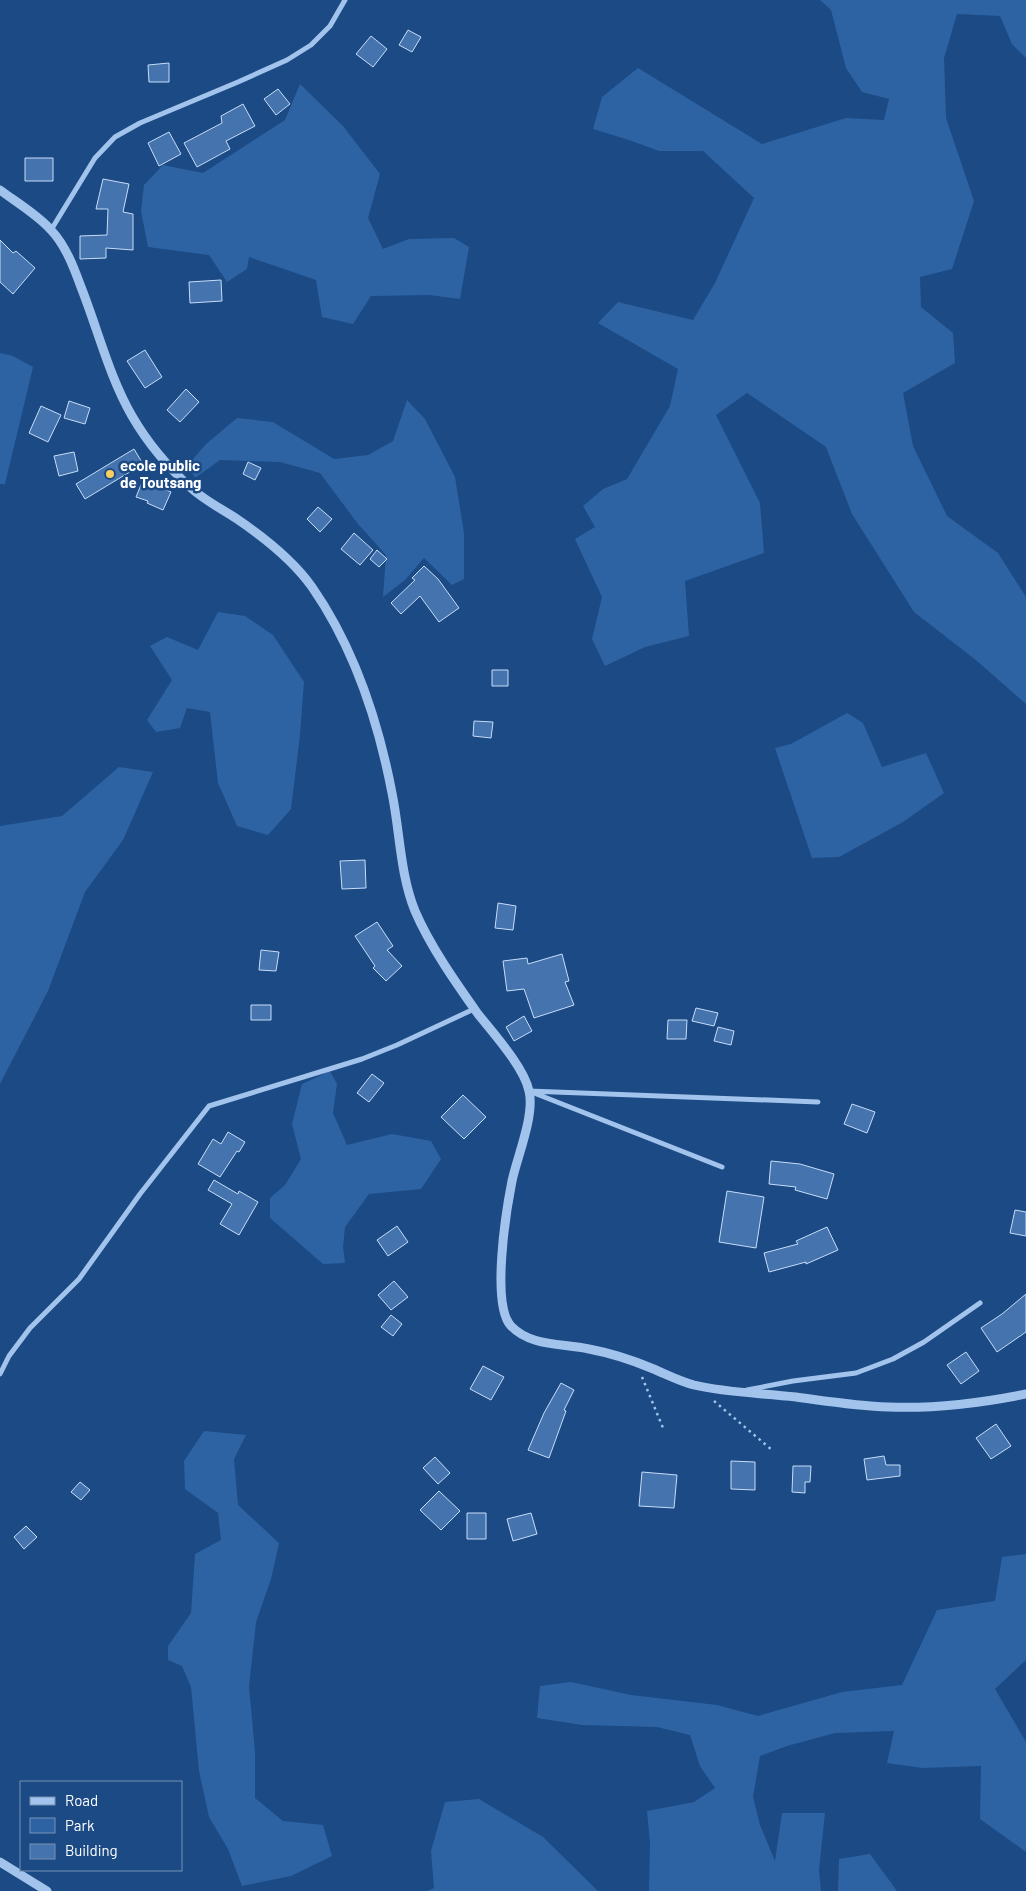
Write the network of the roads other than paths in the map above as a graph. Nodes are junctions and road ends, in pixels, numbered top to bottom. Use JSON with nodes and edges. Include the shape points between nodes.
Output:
{"nodes":[{"id":1,"x":345,"y":0,"type":"edge"},
{"id":2,"x":0,"y":190,"type":"edge"},
{"id":3,"x":51,"y":230,"type":"junction"},
{"id":4,"x":474,"y":1009,"type":"junction"},
{"id":5,"x":529,"y":1091,"type":"junction"},
{"id":6,"x":818,"y":1102,"type":"dead end"},
{"id":7,"x":722,"y":1167,"type":"dead end"},
{"id":8,"x":980,"y":1303,"type":"dead end"},
{"id":9,"x":0,"y":1374,"type":"edge"},
{"id":10,"x":740,"y":1392,"type":"junction"},
{"id":11,"x":1026,"y":1394,"type":"edge"},
{"id":12,"x":0,"y":1862,"type":"edge"},
{"id":13,"x":47,"y":1891,"type":"edge"}],
"edges":[{"from":1,"to":3,"type":"street","via":[[330,26],[311,45],[287,60],[140,123],[115,137],[95,158]]},
{"from":2,"to":3,"type":"street"},
{"from":3,"to":4,"type":"street","via":[[70,258],[117,385],[133,418],[158,453],[193,490],[276,548],[308,582],[335,622],[360,675],[376,724],[393,796],[402,865],[415,910],[434,948]]},
{"from":4,"to":5,"type":"street","via":[[519,1069]]},
{"from":4,"to":9,"type":"street","via":[[362,1059],[209,1106],[79,1279],[30,1328]]},
{"from":5,"to":6,"type":"street"},
{"from":5,"to":7,"type":"street"},
{"from":5,"to":10,"type":"street","via":[[524,1139],[513,1178],[506,1223],[501,1304],[506,1320],[515,1331],[532,1340],[590,1349],[696,1385]]},
{"from":8,"to":10,"type":"street","via":[[893,1359],[846,1374],[771,1384]]},
{"from":10,"to":11,"type":"street","via":[[892,1408],[990,1402]]},
{"from":12,"to":13,"type":"street"}]}
